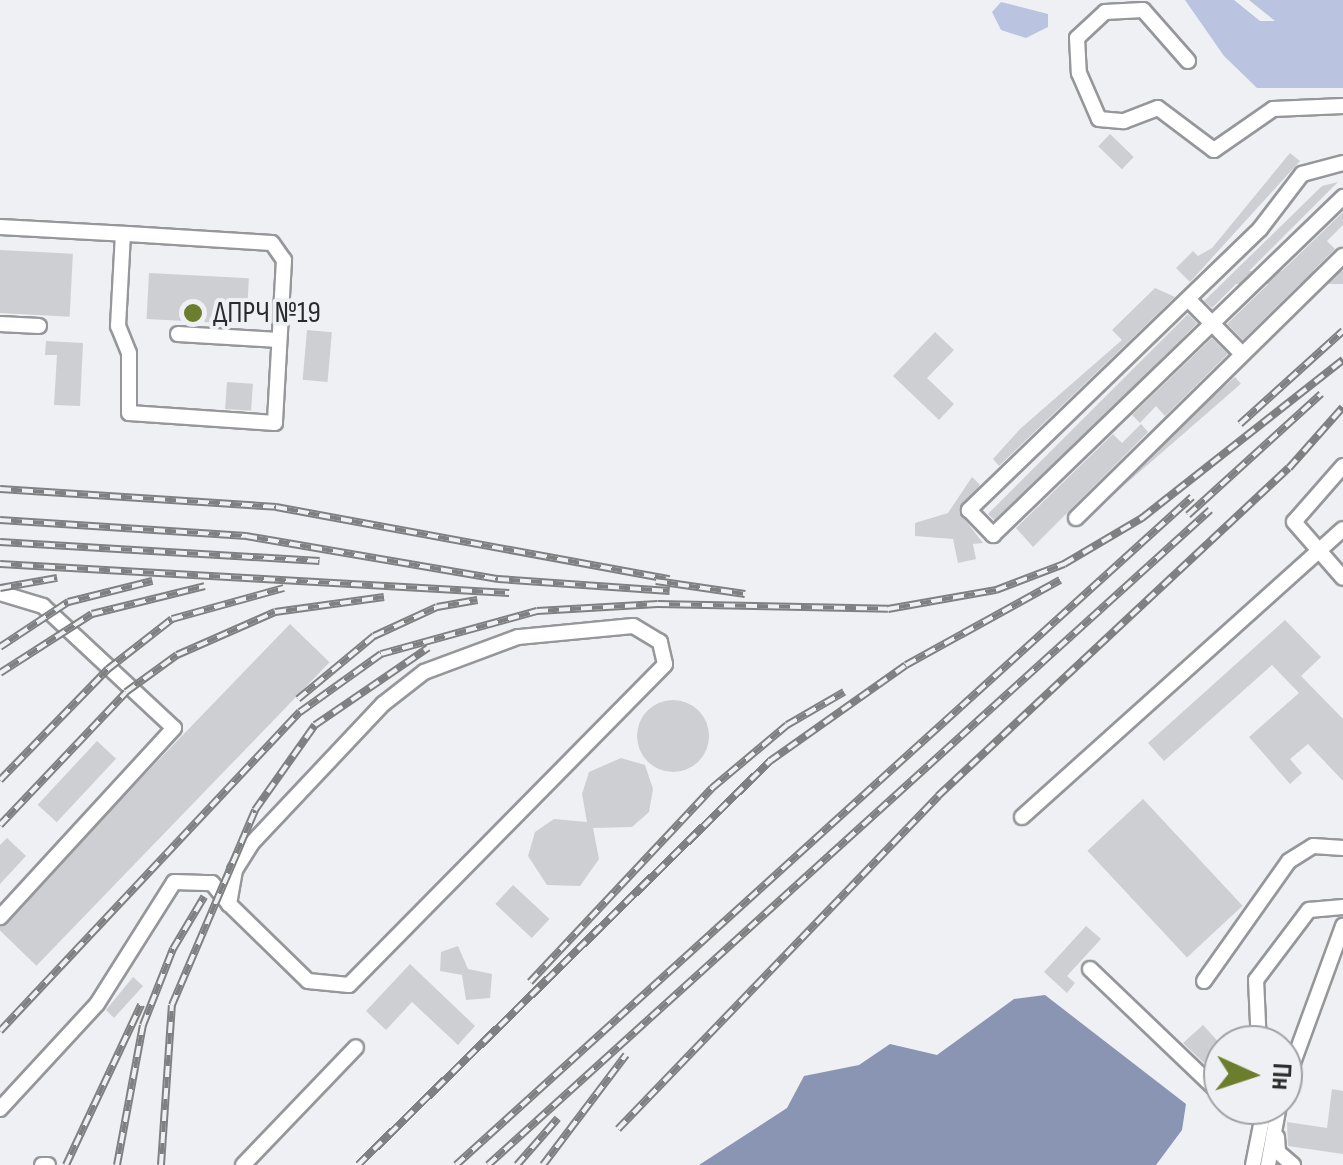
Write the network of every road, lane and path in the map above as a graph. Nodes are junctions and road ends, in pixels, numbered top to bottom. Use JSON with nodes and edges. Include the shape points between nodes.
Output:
{"nodes":[{"id":1,"x":1188,"y":61,"type":"dead end"},
{"id":2,"x":1343,"y":106,"type":"edge"},
{"id":3,"x":1343,"y":162,"type":"edge"},
{"id":4,"x":1343,"y":197,"type":"edge"},
{"id":5,"x":0,"y":227,"type":"edge"},
{"id":6,"x":123,"y":234,"type":"junction"},
{"id":7,"x":1343,"y":256,"type":"edge"},
{"id":8,"x":1189,"y":300,"type":"junction"},
{"id":9,"x":1213,"y":323,"type":"junction"},
{"id":10,"x":0,"y":324,"type":"edge"},
{"id":11,"x":39,"y":326,"type":"dead end"},
{"id":12,"x":178,"y":334,"type":"dead end"},
{"id":13,"x":279,"y":340,"type":"junction"},
{"id":14,"x":1241,"y":353,"type":"junction"},
{"id":15,"x":1343,"y":466,"type":"edge"},
{"id":16,"x":1076,"y":518,"type":"dead end"},
{"id":17,"x":1343,"y":529,"type":"edge"},
{"id":18,"x":1320,"y":549,"type":"junction"},
{"id":19,"x":1343,"y":578,"type":"edge"},
{"id":20,"x":0,"y":593,"type":"edge"},
{"id":21,"x":1022,"y":818,"type":"dead end"},
{"id":22,"x":1343,"y":848,"type":"edge"},
{"id":23,"x":229,"y":904,"type":"junction"},
{"id":24,"x":1343,"y":907,"type":"edge"},
{"id":25,"x":0,"y":917,"type":"edge"},
{"id":26,"x":1343,"y":926,"type":"edge"},
{"id":27,"x":1090,"y":969,"type":"dead end"},
{"id":28,"x":1204,"y":981,"type":"dead end"},
{"id":29,"x":1258,"y":1025,"type":"edge"},
{"id":30,"x":1303,"y":1035,"type":"edge"},
{"id":31,"x":356,"y":1047,"type":"dead end"},
{"id":32,"x":1203,"y":1077,"type":"edge"},
{"id":33,"x":0,"y":1108,"type":"edge"},
{"id":34,"x":1261,"y":1125,"type":"edge"},
{"id":35,"x":1275,"y":1125,"type":"edge"},
{"id":36,"x":1276,"y":1125,"type":"edge"},
{"id":37,"x":243,"y":1165,"type":"edge"},
{"id":38,"x":1253,"y":1165,"type":"edge"},
{"id":39,"x":1268,"y":1165,"type":"edge"},
{"id":40,"x":1293,"y":1165,"type":"edge"}],
"edges":[{"from":1,"to":2,"type":"street","via":[[1142,10],[1105,12],[1078,38],[1079,73],[1099,119],[1124,122],[1158,108],[1214,150],[1273,110]]},
{"from":3,"to":8,"type":"street","via":[[1302,174]]},
{"from":4,"to":9,"type":"street"},
{"from":5,"to":6,"type":"street"},
{"from":6,"to":13,"type":"street","via":[[272,243],[284,260]]},
{"from":6,"to":13,"type":"street","via":[[118,326],[129,353],[129,413],[275,423]]},
{"from":7,"to":14,"type":"street"},
{"from":8,"to":9,"type":"street"},
{"from":8,"to":9,"type":"street","via":[[969,510],[993,536]]},
{"from":9,"to":14,"type":"street"},
{"from":10,"to":11,"type":"street"},
{"from":12,"to":13,"type":"street"},
{"from":14,"to":16,"type":"street"},
{"from":15,"to":18,"type":"street","via":[[1294,522]]},
{"from":17,"to":18,"type":"street"},
{"from":18,"to":19,"type":"street"},
{"from":18,"to":21,"type":"street"},
{"from":20,"to":25,"type":"street","via":[[44,606],[174,728]]},
{"from":22,"to":28,"type":"street","via":[[1313,846],[1289,861]]},
{"from":23,"to":23,"type":"street","via":[[235,870],[252,843],[383,704],[424,672],[518,637],[632,626],[660,642],[665,664],[350,985],[308,981]]},
{"from":23,"to":33,"type":"street","via":[[200,878],[174,882],[97,1004]]},
{"from":24,"to":29,"type":"street","via":[[1309,910],[1256,980]]},
{"from":26,"to":30,"type":"street"},
{"from":27,"to":32,"type":"street"},
{"from":31,"to":37,"type":"street"},
{"from":34,"to":38,"type":"street"},
{"from":35,"to":39,"type":"street"},
{"from":36,"to":40,"type":"street","via":[[1278,1152]]}]}
